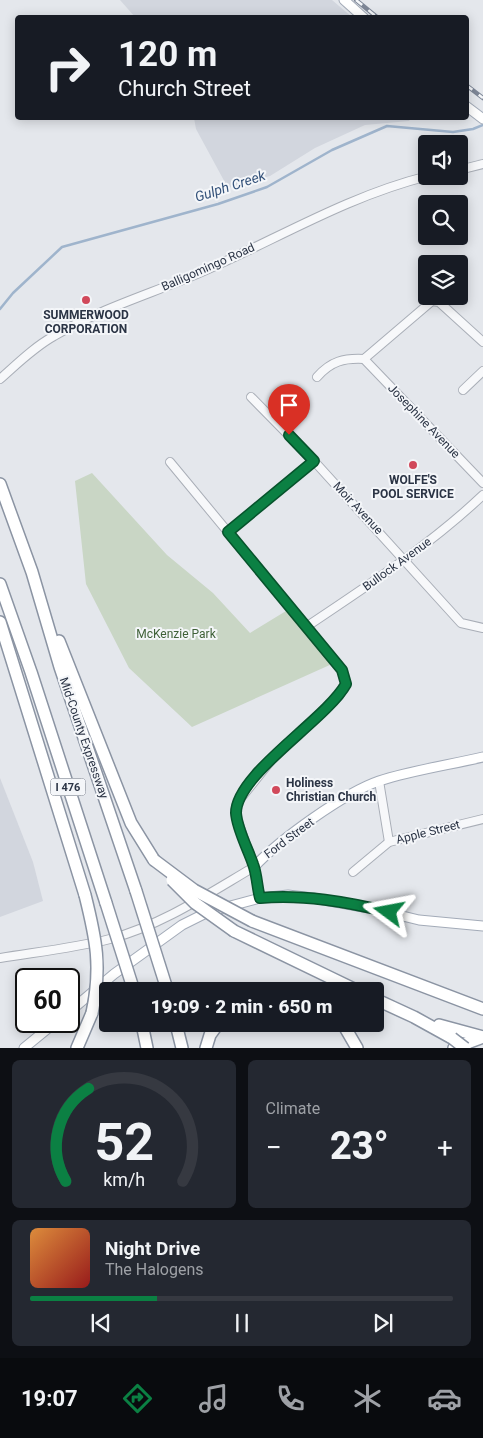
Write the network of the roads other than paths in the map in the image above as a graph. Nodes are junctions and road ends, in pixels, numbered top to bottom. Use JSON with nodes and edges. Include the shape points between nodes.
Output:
{"nodes":[{"id":1,"x":344,"y":0,"type":"edge"},
{"id":2,"x":361,"y":15,"type":"edge"},
{"id":3,"x":469,"y":108,"type":"edge"},
{"id":4,"x":481,"y":118,"type":"edge"},
{"id":5,"x":483,"y":164,"type":"edge"},
{"id":6,"x":468,"y":168,"type":"edge"},
{"id":7,"x":418,"y":179,"type":"edge"},
{"id":8,"x":483,"y":342,"type":"edge"},
{"id":9,"x":364,"y":359,"type":"junction"},
{"id":10,"x":483,"y":371,"type":"edge"},
{"id":11,"x":317,"y":377,"type":"dead end"},
{"id":12,"x":0,"y":378,"type":"edge"},
{"id":13,"x":463,"y":390,"type":"dead end"},
{"id":14,"x":251,"y":396,"type":"dead end"},
{"id":15,"x":314,"y":461,"type":"junction"},
{"id":16,"x":170,"y":462,"type":"dead end"},
{"id":17,"x":483,"y":483,"type":"edge"},
{"id":18,"x":0,"y":484,"type":"edge"},
{"id":19,"x":483,"y":495,"type":"edge"},
{"id":20,"x":228,"y":532,"type":"junction"},
{"id":21,"x":406,"y":559,"type":"junction"},
{"id":22,"x":32,"y":572,"type":"junction"},
{"id":23,"x":0,"y":584,"type":"edge"},
{"id":24,"x":0,"y":622,"type":"edge"},
{"id":25,"x":306,"y":627,"type":"junction"},
{"id":26,"x":483,"y":628,"type":"edge"},
{"id":27,"x":483,"y":757,"type":"edge"},
{"id":28,"x":378,"y":782,"type":"junction"},
{"id":29,"x":483,"y":819,"type":"edge"},
{"id":30,"x":389,"y":842,"type":"junction"},
{"id":31,"x":154,"y":860,"type":"junction"},
{"id":32,"x":254,"y":867,"type":"junction"},
{"id":33,"x":353,"y":872,"type":"dead end"},
{"id":34,"x":260,"y":898,"type":"junction"},
{"id":35,"x":483,"y":926,"type":"edge"},
{"id":36,"x":0,"y":958,"type":"edge"},
{"id":37,"x":131,"y":982,"type":"edge"},
{"id":38,"x":165,"y":982,"type":"edge"},
{"id":39,"x":339,"y":982,"type":"edge"},
{"id":40,"x":80,"y":1003,"type":"edge"},
{"id":41,"x":384,"y":1003,"type":"edge"},
{"id":42,"x":483,"y":1009,"type":"edge"},
{"id":43,"x":414,"y":1017,"type":"junction"},
{"id":44,"x":144,"y":1032,"type":"edge"},
{"id":45,"x":178,"y":1032,"type":"edge"},
{"id":46,"x":212,"y":1032,"type":"edge"},
{"id":47,"x":347,"y":1032,"type":"edge"},
{"id":48,"x":42,"y":1033,"type":"edge"},
{"id":49,"x":483,"y":1037,"type":"edge"},
{"id":50,"x":453,"y":1043,"type":"edge"},
{"id":51,"x":24,"y":1048,"type":"edge"},
{"id":52,"x":77,"y":1048,"type":"edge"},
{"id":53,"x":147,"y":1048,"type":"edge"},
{"id":54,"x":182,"y":1048,"type":"edge"},
{"id":55,"x":206,"y":1048,"type":"edge"},
{"id":56,"x":356,"y":1048,"type":"edge"},
{"id":57,"x":465,"y":1048,"type":"edge"}],
"edges":[{"from":1,"to":2,"type":"main road"},
{"from":3,"to":4,"type":"main road"},
{"from":5,"to":6,"type":"street"},
{"from":7,"to":12,"type":"street","name":"Balligomingo Road","via":[[348,203],[204,271],[92,316],[53,336]]},
{"from":8,"to":9,"type":"street","via":[[439,302],[432,302]]},
{"from":9,"to":11,"type":"street","via":[[347,358],[336,362]]},
{"from":9,"to":17,"type":"street","name":"Josephine Avenue"},
{"from":10,"to":13,"type":"street"},
{"from":14,"to":15,"type":"street","name":"Moir Avenue"},
{"from":15,"to":20,"type":"street"},
{"from":15,"to":21,"type":"street","name":"Moir Avenue"},
{"from":16,"to":20,"type":"street"},
{"from":18,"to":22,"type":"highway","name":"Mid-County Expressway","number":"I 476"},
{"from":19,"to":21,"type":"street","name":"Bullock Avenue"},
{"from":20,"to":25,"type":"street"},
{"from":21,"to":25,"type":"street","name":"Bullock Avenue"},
{"from":21,"to":26,"type":"street","name":"Moir Avenue","via":[[461,623]]},
{"from":22,"to":31,"type":"highway","via":[[131,824]]},
{"from":22,"to":38,"type":"highway","name":"Mid-County Expressway","number":"I 476","bridge":true,"via":[[60,667]]},
{"from":23,"to":37,"type":"highway","number":"I 476","bridge":true,"via":[[32,672]]},
{"from":24,"to":52,"type":"highway","bridge":true,"via":[[84,894],[98,955],[97,990],[92,1014]]},
{"from":25,"to":32,"type":"street","via":[[342,670],[346,684],[339,696],[278,753],[237,803],[236,816]]},
{"from":27,"to":28,"type":"main road","name":"Ford Street"},
{"from":28,"to":30,"type":"street"},
{"from":28,"to":32,"type":"main road","name":"Ford Street","via":[[307,823]]},
{"from":29,"to":30,"type":"street","name":"Apple Street"},
{"from":30,"to":33,"type":"street","name":"Apple Street"},
{"from":31,"to":39,"type":"highway","bridge":true,"via":[[195,904],[234,931]]},
{"from":31,"to":42,"type":"highway","bridge":true,"via":[[194,890],[252,921]]},
{"from":32,"to":34,"type":"main road"},
{"from":32,"to":36,"type":"street","name":"Ford Street","via":[[181,910],[132,932],[84,945]]},
{"from":34,"to":35,"type":"main road","via":[[288,895],[312,898],[419,920]]},
{"from":34,"to":40,"type":"main road","via":[[208,912],[182,925]]},
{"from":41,"to":43,"type":"highway"},
{"from":43,"to":49,"type":"highway"},
{"from":43,"to":50,"type":"highway"},
{"from":44,"to":53,"type":"highway"},
{"from":45,"to":54,"type":"highway"},
{"from":46,"to":55,"type":"highway"},
{"from":47,"to":56,"type":"highway"},
{"from":48,"to":51,"type":"main road"},
{"from":49,"to":50,"type":"highway"},
{"from":50,"to":57,"type":"highway","bridge":true}]}
